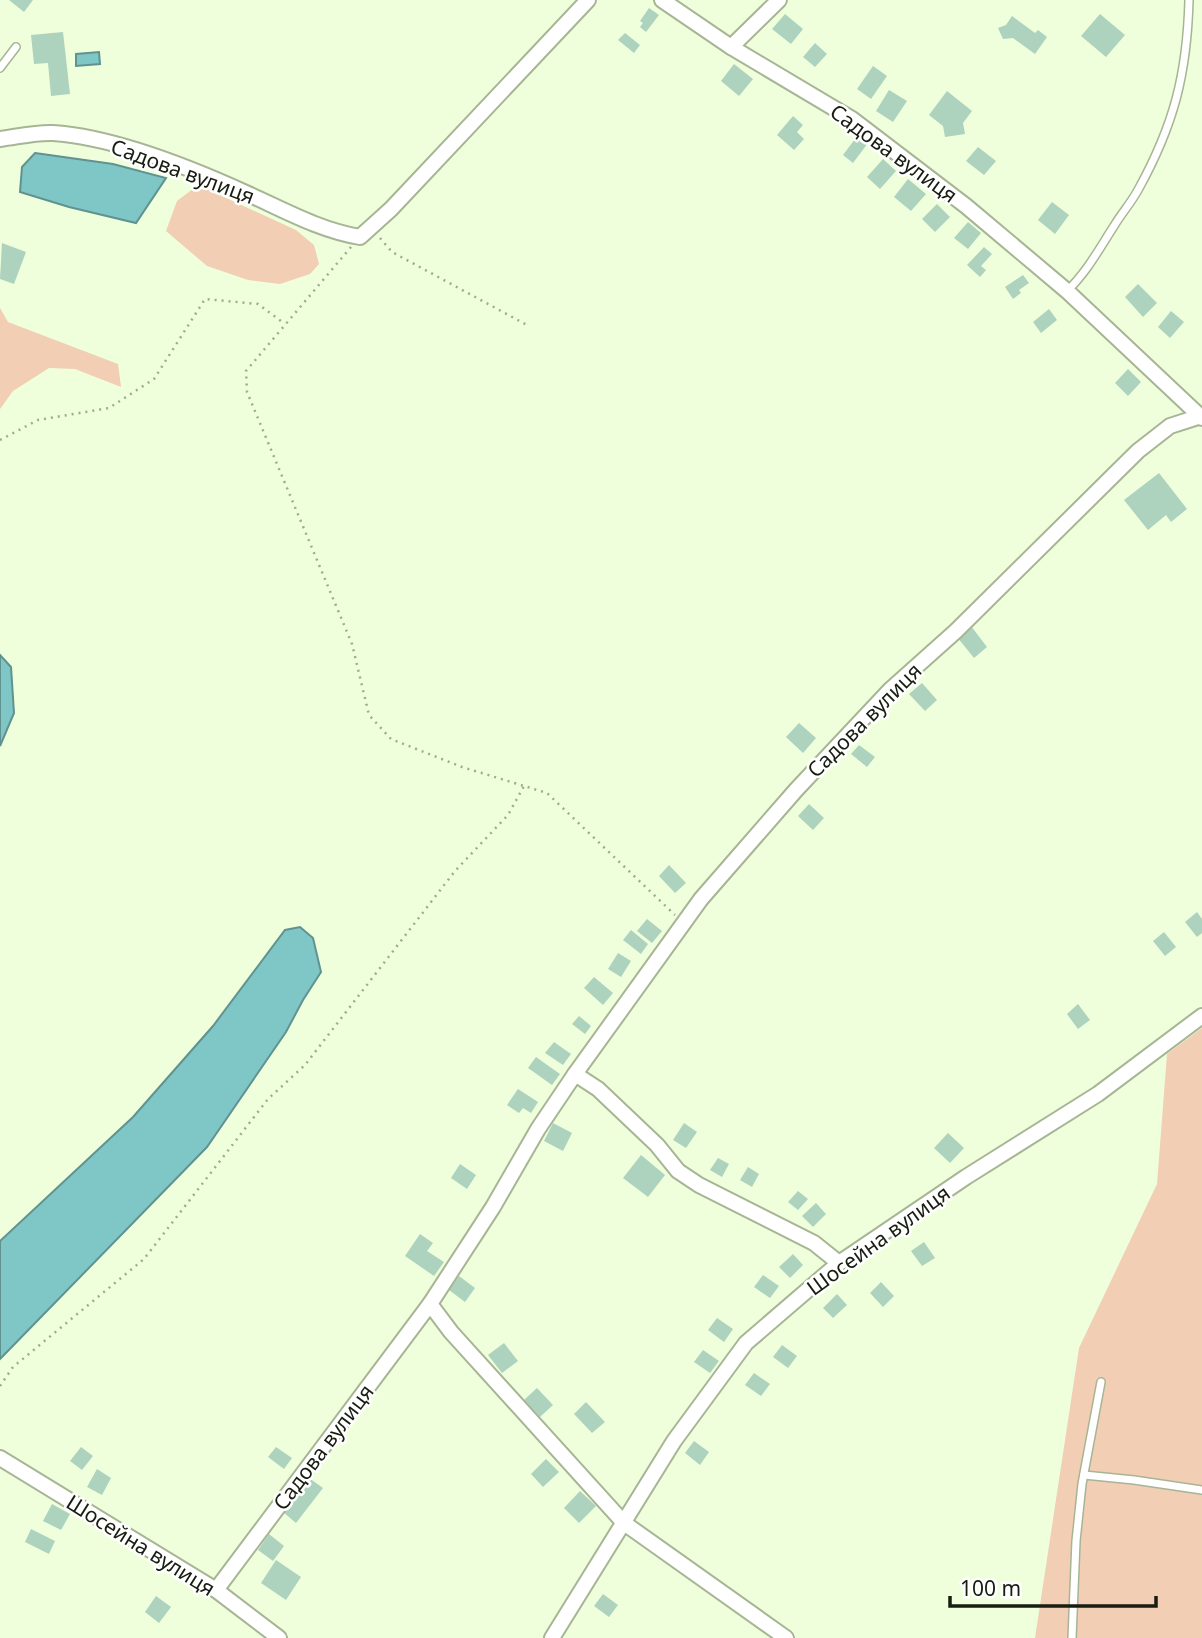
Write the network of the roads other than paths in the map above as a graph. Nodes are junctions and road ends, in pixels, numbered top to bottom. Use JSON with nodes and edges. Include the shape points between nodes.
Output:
{"nodes":[{"id":1,"x":588,"y":0,"type":"edge"},
{"id":2,"x":662,"y":0,"type":"edge"},
{"id":3,"x":779,"y":0,"type":"edge"},
{"id":4,"x":1189,"y":0,"type":"edge"},
{"id":5,"x":16,"y":47,"type":"dead end"},
{"id":6,"x":731,"y":47,"type":"junction"},
{"id":7,"x":0,"y":68,"type":"edge"},
{"id":8,"x":0,"y":139,"type":"edge"},
{"id":9,"x":1067,"y":291,"type":"junction"},
{"id":10,"x":1201,"y":417,"type":"edge"},
{"id":11,"x":1202,"y":1016,"type":"edge"},
{"id":12,"x":575,"y":1074,"type":"junction"},
{"id":13,"x":839,"y":1263,"type":"junction"},
{"id":14,"x":430,"y":1304,"type":"junction"},
{"id":15,"x":1101,"y":1382,"type":"dead end"},
{"id":16,"x":0,"y":1458,"type":"edge"},
{"id":17,"x":1084,"y":1475,"type":"junction"},
{"id":18,"x":1202,"y":1490,"type":"edge"},
{"id":19,"x":624,"y":1523,"type":"junction"},
{"id":20,"x":216,"y":1590,"type":"junction"},
{"id":21,"x":279,"y":1638,"type":"edge"},
{"id":22,"x":552,"y":1638,"type":"edge"},
{"id":23,"x":786,"y":1638,"type":"edge"},
{"id":24,"x":1072,"y":1638,"type":"edge"}],
"edges":[{"from":1,"to":8,"type":"street","name":"Садова вулиця","via":[[366,233],[332,232],[191,171],[89,137],[50,132]]},
{"from":2,"to":6,"type":"street","name":"Садова вулиця"},
{"from":3,"to":6,"type":"street"},
{"from":4,"to":9,"type":"lane","via":[[1181,87],[1164,136],[1137,192],[1082,277]]},
{"from":5,"to":7,"type":"lane"},
{"from":6,"to":9,"type":"street","name":"Садова вулиця","via":[[852,119]]},
{"from":9,"to":10,"type":"street","name":"Садова вулиця"},
{"from":10,"to":12,"type":"street","name":"Садова вулиця","via":[[1170,426],[1138,451],[890,690],[701,899]]},
{"from":11,"to":13,"type":"street","name":"Шосейна вулиця","via":[[1098,1094]]},
{"from":12,"to":13,"type":"street","via":[[598,1089],[678,1171],[814,1243]]},
{"from":12,"to":14,"type":"street","name":"Садова вулиця"},
{"from":13,"to":19,"type":"street","name":"Шосейна вулиця","via":[[746,1343],[674,1441]]},
{"from":14,"to":19,"type":"street"},
{"from":14,"to":20,"type":"street","name":"Садова вулиця"},
{"from":15,"to":17,"type":"lane"},
{"from":16,"to":20,"type":"street","name":"Шосейна вулиця"},
{"from":17,"to":18,"type":"lane"},
{"from":17,"to":24,"type":"lane"},
{"from":19,"to":22,"type":"street","name":"Шосейна вулиця"},
{"from":19,"to":23,"type":"street"},
{"from":20,"to":21,"type":"street","name":"Шосейна вулиця"}]}
